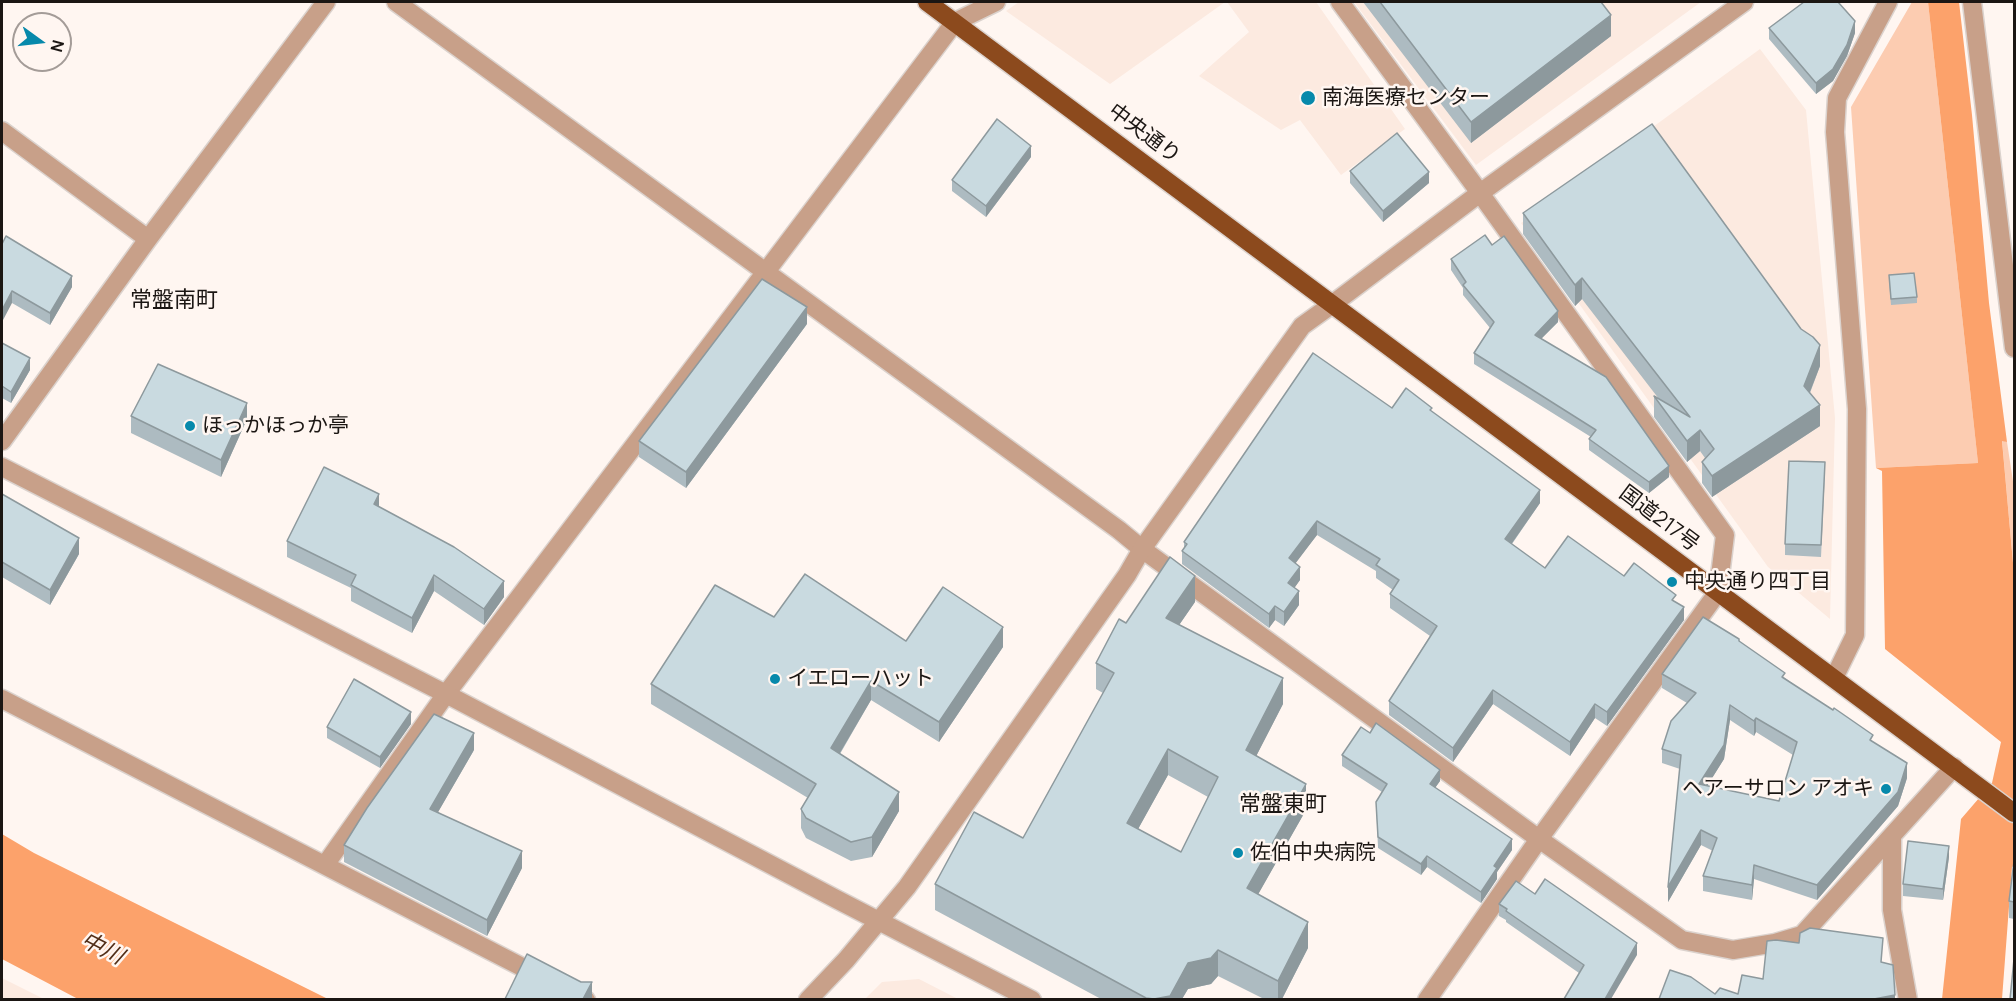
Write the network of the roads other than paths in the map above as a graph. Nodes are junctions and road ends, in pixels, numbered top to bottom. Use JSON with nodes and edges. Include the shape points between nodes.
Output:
{"nodes":[{"id":1,"x":326,"y":2,"type":"edge"},
{"id":2,"x":396,"y":2,"type":"edge"},
{"id":3,"x":927,"y":2,"type":"edge"},
{"id":4,"x":996,"y":2,"type":"edge"},
{"id":5,"x":1340,"y":2,"type":"edge"},
{"id":6,"x":1744,"y":2,"type":"edge"},
{"id":7,"x":1888,"y":2,"type":"edge"},
{"id":8,"x":1972,"y":2,"type":"edge"},
{"id":9,"x":955,"y":22,"type":"junction"},
{"id":10,"x":2,"y":131,"type":"edge"},
{"id":11,"x":1480,"y":193,"type":"junction"},
{"id":12,"x":148,"y":239,"type":"junction"},
{"id":13,"x":766,"y":272,"type":"junction"},
{"id":14,"x":1334,"y":303,"type":"junction"},
{"id":15,"x":2014,"y":348,"type":"edge"},
{"id":16,"x":2,"y":441,"type":"edge"},
{"id":17,"x":2,"y":467,"type":"edge"},
{"id":18,"x":1142,"y":549,"type":"junction"},
{"id":19,"x":1718,"y":592,"type":"junction"},
{"id":20,"x":1834,"y":678,"type":"junction"},
{"id":21,"x":446,"y":694,"type":"junction"},
{"id":22,"x":2,"y":699,"type":"edge"},
{"id":23,"x":1954,"y":767,"type":"junction"},
{"id":24,"x":2014,"y":813,"type":"edge"},
{"id":25,"x":1892,"y":836,"type":"junction"},
{"id":26,"x":1539,"y":839,"type":"junction"},
{"id":27,"x":325,"y":866,"type":"junction"},
{"id":28,"x":879,"y":921,"type":"junction"},
{"id":29,"x":586,"y":999,"type":"edge"},
{"id":30,"x":807,"y":999,"type":"edge"},
{"id":31,"x":1032,"y":999,"type":"edge"},
{"id":32,"x":1427,"y":999,"type":"edge"},
{"id":33,"x":1908,"y":999,"type":"edge"}],
"edges":[{"from":1,"to":12,"type":"street"},
{"from":2,"to":13,"type":"street"},
{"from":3,"to":9,"type":"highway","name":"中央通り"},
{"from":4,"to":9,"type":"street"},
{"from":5,"to":11,"type":"street"},
{"from":6,"to":11,"type":"street"},
{"from":7,"to":20,"type":"street","via":[[1837,98],[1835,132],[1857,409],[1855,635]]},
{"from":8,"to":15,"type":"street"},
{"from":9,"to":13,"type":"street"},
{"from":9,"to":14,"type":"highway","name":"中央通り"},
{"from":10,"to":12,"type":"street"},
{"from":11,"to":14,"type":"street"},
{"from":11,"to":19,"type":"street","via":[[1725,535]]},
{"from":12,"to":16,"type":"street"},
{"from":13,"to":18,"type":"street"},
{"from":13,"to":21,"type":"street"},
{"from":14,"to":18,"type":"street","via":[[1302,326]]},
{"from":14,"to":19,"type":"highway","name":"国道217号"},
{"from":17,"to":21,"type":"street"},
{"from":18,"to":26,"type":"street"},
{"from":18,"to":28,"type":"street","via":[[914,877]]},
{"from":19,"to":20,"type":"highway","name":"国道217号"},
{"from":19,"to":26,"type":"street"},
{"from":20,"to":23,"type":"highway","name":"国道217号"},
{"from":21,"to":27,"type":"street"},
{"from":21,"to":28,"type":"street"},
{"from":22,"to":27,"type":"street"},
{"from":23,"to":24,"type":"highway","name":"国道217号"},
{"from":23,"to":25,"type":"street"},
{"from":25,"to":26,"type":"street","via":[[1802,935],[1732,950],[1682,940]]},
{"from":25,"to":33,"type":"street","via":[[1892,910]]},
{"from":26,"to":32,"type":"street"},
{"from":27,"to":29,"type":"street"},
{"from":28,"to":30,"type":"street"},
{"from":28,"to":31,"type":"street"}]}
